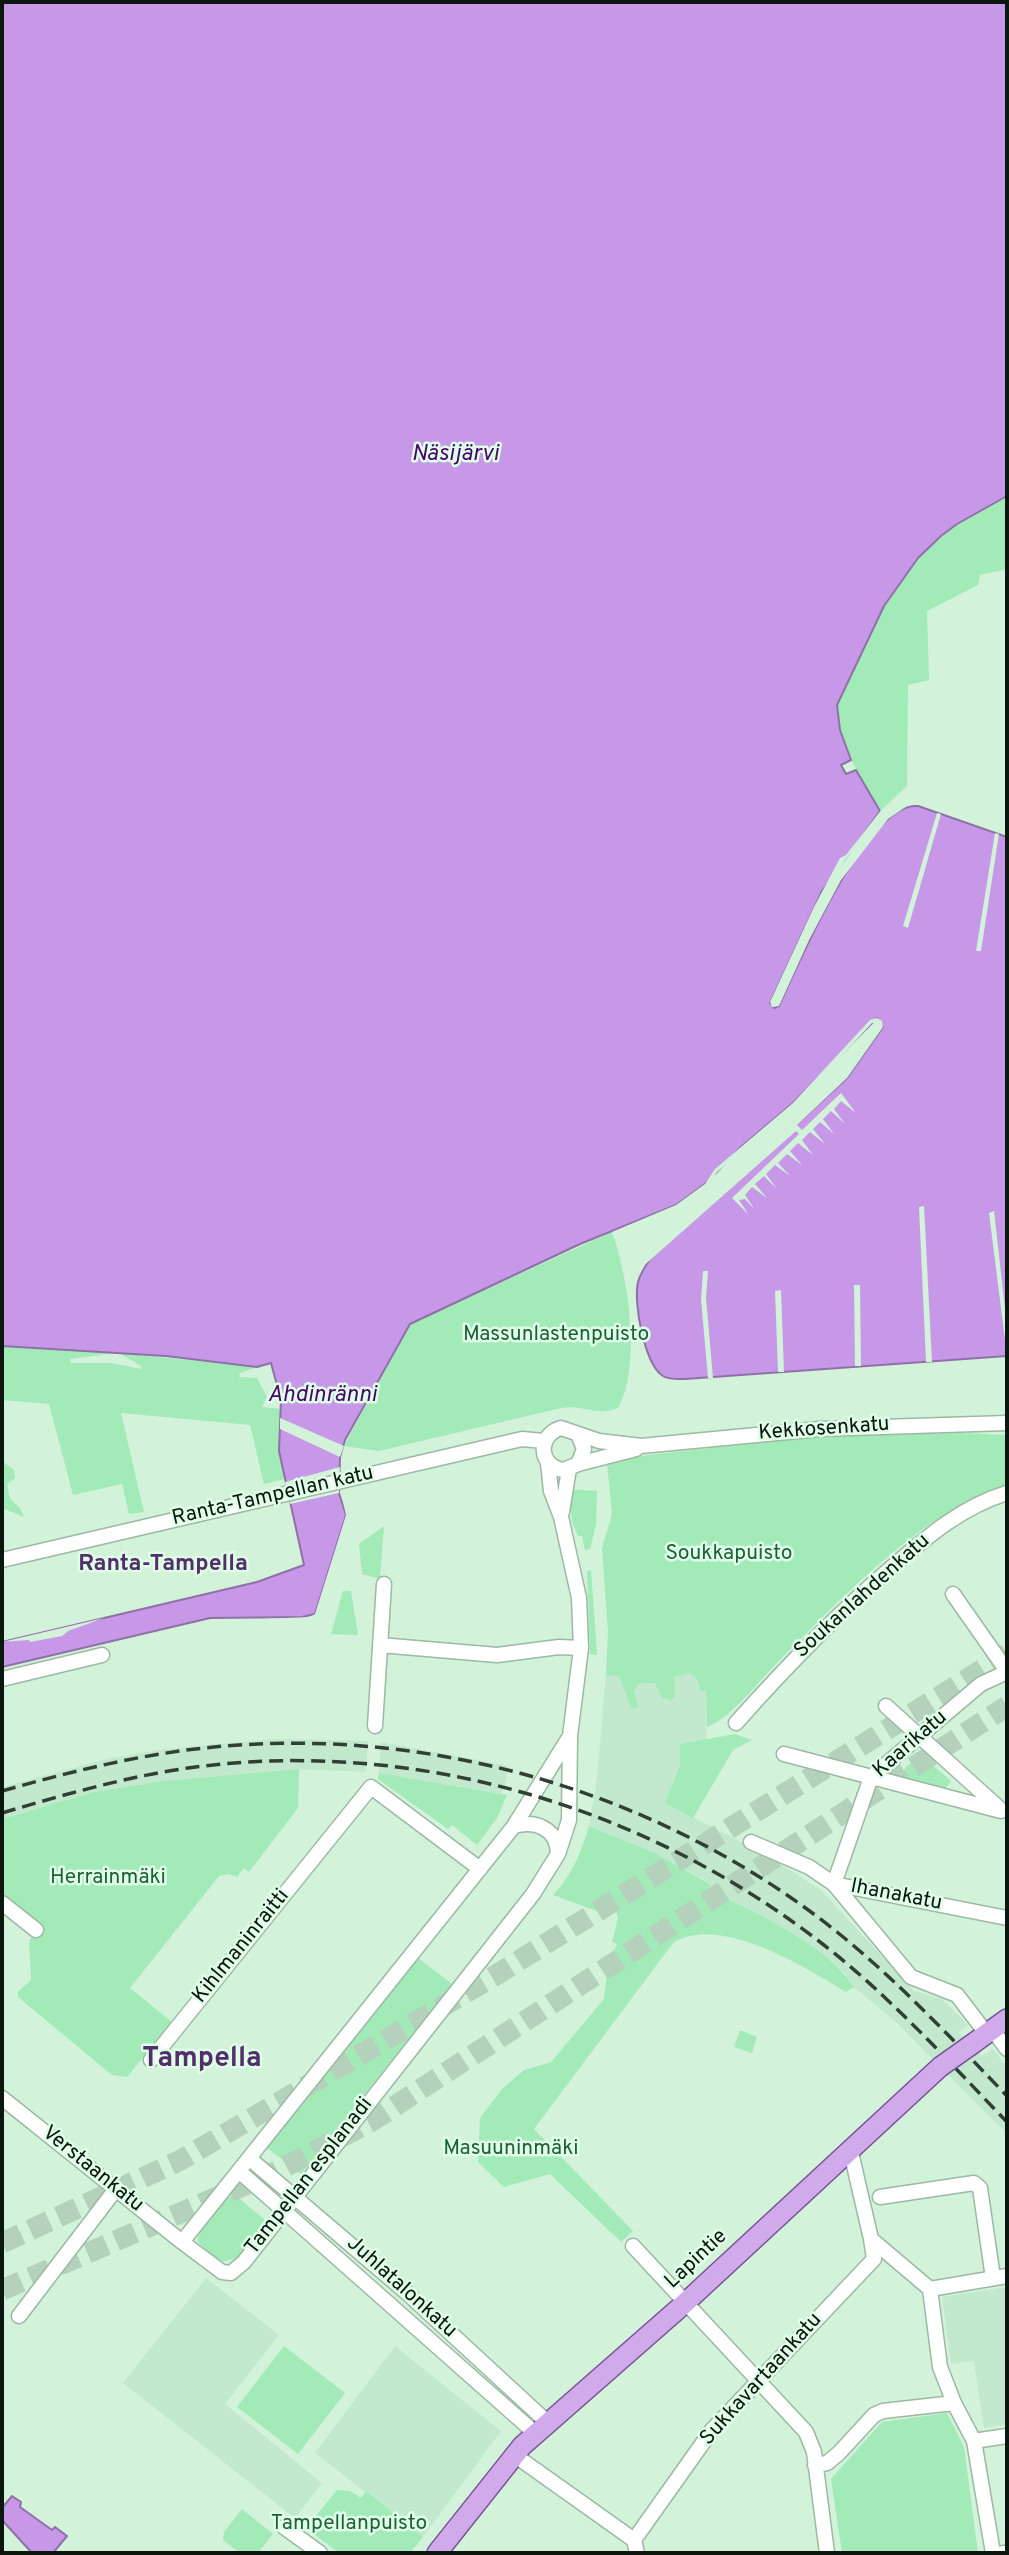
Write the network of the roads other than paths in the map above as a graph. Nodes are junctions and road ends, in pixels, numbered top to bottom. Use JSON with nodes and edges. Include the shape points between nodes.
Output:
{"nodes":[{"id":1,"x":1007,"y":1423,"type":"edge"},
{"id":2,"x":578,"y":1434,"type":"junction"},
{"id":3,"x":544,"y":1441,"type":"junction"},
{"id":4,"x":641,"y":1447,"type":"junction"},
{"id":5,"x":548,"y":1463,"type":"junction"},
{"id":6,"x":573,"y":1466,"type":"junction"},
{"id":7,"x":1007,"y":1493,"type":"edge"},
{"id":8,"x":561,"y":1517,"type":"junction"},
{"id":9,"x":2,"y":1560,"type":"edge"},
{"id":10,"x":384,"y":1584,"type":"dead end"},
{"id":11,"x":953,"y":1594,"type":"dead end"},
{"id":12,"x":380,"y":1646,"type":"junction"},
{"id":13,"x":581,"y":1648,"type":"junction"},
{"id":14,"x":102,"y":1655,"type":"dead end"},
{"id":15,"x":1007,"y":1671,"type":"edge"},
{"id":16,"x":2,"y":1679,"type":"edge"},
{"id":17,"x":886,"y":1706,"type":"dead end"},
{"id":18,"x":736,"y":1723,"type":"dead end"},
{"id":19,"x":375,"y":1726,"type":"dead end"},
{"id":20,"x":570,"y":1736,"type":"junction"},
{"id":21,"x":922,"y":1737,"type":"junction"},
{"id":22,"x":783,"y":1754,"type":"dead end"},
{"id":23,"x":871,"y":1777,"type":"junction"},
{"id":24,"x":1004,"y":1813,"type":"edge"},
{"id":25,"x":514,"y":1826,"type":"junction"},
{"id":26,"x":751,"y":1842,"type":"dead end"},
{"id":27,"x":558,"y":1854,"type":"junction"},
{"id":28,"x":475,"y":1865,"type":"junction"},
{"id":29,"x":834,"y":1884,"type":"junction"},
{"id":30,"x":2,"y":1903,"type":"edge"},
{"id":31,"x":1007,"y":1918,"type":"edge"},
{"id":32,"x":36,"y":1930,"type":"dead end"},
{"id":33,"x":989,"y":2032,"type":"edge"},
{"id":34,"x":1007,"y":2049,"type":"edge"},
{"id":35,"x":151,"y":2060,"type":"dead end"},
{"id":36,"x":2,"y":2098,"type":"edge"},
{"id":37,"x":850,"y":2148,"type":"junction"},
{"id":38,"x":250,"y":2159,"type":"junction"},
{"id":39,"x":240,"y":2172,"type":"junction"},
{"id":40,"x":116,"y":2189,"type":"junction"},
{"id":41,"x":295,"y":2196,"type":"junction"},
{"id":42,"x":880,"y":2197,"type":"dead end"},
{"id":43,"x":285,"y":2208,"type":"junction"},
{"id":44,"x":871,"y":2239,"type":"junction"},
{"id":45,"x":182,"y":2242,"type":"junction"},
{"id":46,"x":633,"y":2246,"type":"dead end"},
{"id":47,"x":1000,"y":2277,"type":"edge"},
{"id":48,"x":930,"y":2288,"type":"junction"},
{"id":49,"x":685,"y":2303,"type":"junction"},
{"id":50,"x":19,"y":2316,"type":"dead end"},
{"id":51,"x":759,"y":2381,"type":"junction"},
{"id":52,"x":954,"y":2403,"type":"junction"},
{"id":53,"x":541,"y":2428,"type":"junction"},
{"id":54,"x":1007,"y":2436,"type":"edge"},
{"id":55,"x":974,"y":2441,"type":"junction"},
{"id":56,"x":513,"y":2454,"type":"junction"},
{"id":57,"x":815,"y":2465,"type":"junction"},
{"id":58,"x":285,"y":2526,"type":"dead end"},
{"id":59,"x":635,"y":2546,"type":"edge"},
{"id":60,"x":320,"y":2553,"type":"edge"},
{"id":61,"x":437,"y":2553,"type":"edge"},
{"id":62,"x":827,"y":2553,"type":"edge"},
{"id":63,"x":993,"y":2553,"type":"edge"}],
"edges":[{"from":1,"to":4,"type":"street","name":"Kekkosenkatu","via":[[819,1429]]},
{"from":2,"to":3,"type":"street","via":[[557,1429]]},
{"from":2,"to":4,"type":"street","name":"Kekkosenkatu"},
{"from":2,"to":6,"type":"street","via":[[584,1449]]},
{"from":3,"to":5,"type":"street"},
{"from":3,"to":9,"type":"street","name":"Ranta-Tampellan katu","via":[[522,1439],[391,1474],[339,1481]]},
{"from":4,"to":6,"type":"street","name":"Kekkosenkatu"},
{"from":5,"to":6,"type":"street","via":[[558,1469]]},
{"from":5,"to":8,"type":"street","name":"Tampellan esplanadi","via":[[551,1491]]},
{"from":6,"to":8,"type":"street","name":"Tampellan esplanadi"},
{"from":7,"to":18,"type":"street","name":"Soukanlahdenkatu","via":[[965,1510],[918,1544],[811,1639]]},
{"from":8,"to":13,"type":"street","name":"Tampellan esplanadi","via":[[579,1598]]},
{"from":10,"to":12,"type":"street"},
{"from":11,"to":15,"type":"street"},
{"from":12,"to":13,"type":"street","via":[[497,1655]]},
{"from":12,"to":19,"type":"street"},
{"from":13,"to":20,"type":"street","name":"Tampellan esplanadi"},
{"from":14,"to":16,"type":"street"},
{"from":15,"to":21,"type":"street","name":"Kaarikatu","via":[[981,1684]]},
{"from":17,"to":21,"type":"street"},
{"from":20,"to":25,"type":"street","name":"Tampellan esplanadi"},
{"from":20,"to":27,"type":"street","name":"Tampellan esplanadi","via":[[569,1820]]},
{"from":21,"to":23,"type":"street","name":"Kaarikatu"},
{"from":21,"to":24,"type":"street"},
{"from":22,"to":23,"type":"street"},
{"from":23,"to":24,"type":"street"},
{"from":23,"to":29,"type":"street","name":"Kaarikatu"},
{"from":25,"to":27,"type":"street","via":[[542,1827],[555,1838]]},
{"from":25,"to":28,"type":"street","name":"Tampellan esplanadi"},
{"from":26,"to":29,"type":"street","name":"Ihanakatu","via":[[809,1867]]},
{"from":27,"to":41,"type":"street","name":"Tampellan esplanadi","via":[[533,1894]]},
{"from":28,"to":35,"type":"street","name":"Kihlmaninraitti","via":[[371,1787]]},
{"from":28,"to":38,"type":"street","name":"Tampellan esplanadi"},
{"from":29,"to":31,"type":"street","name":"Ihanakatu"},
{"from":29,"to":33,"type":"street","via":[[911,1977],[957,1995]]},
{"from":30,"to":32,"type":"street"},
{"from":33,"to":34,"type":"street"},
{"from":33,"to":37,"type":"main road","name":"Lapintie","bridge":true,"via":[[940,2067]]},
{"from":36,"to":40,"type":"street","name":"Verstaankatu"},
{"from":37,"to":44,"type":"street"},
{"from":37,"to":49,"type":"main road","name":"Lapintie"},
{"from":38,"to":39,"type":"street","name":"Tampellan esplanadi"},
{"from":38,"to":41,"type":"street","name":"Juhlatalonkatu"},
{"from":39,"to":43,"type":"street","name":"Juhlatalonkatu"},
{"from":39,"to":45,"type":"street","name":"Tampellan esplanadi"},
{"from":40,"to":45,"type":"street","name":"Verstaankatu"},
{"from":40,"to":50,"type":"street"},
{"from":41,"to":43,"type":"street","name":"Tampellan esplanadi"},
{"from":41,"to":53,"type":"street","name":"Juhlatalonkatu","via":[[420,2304]]},
{"from":42,"to":47,"type":"street","via":[[975,2183],[981,2188]]},
{"from":43,"to":45,"type":"street","name":"Tampellan esplanadi","via":[[231,2273],[222,2272]]},
{"from":43,"to":53,"type":"street","name":"Juhlatalonkatu"},
{"from":44,"to":48,"type":"street"},
{"from":44,"to":51,"type":"street","name":"Sukkavartaankatu","via":[[873,2259]]},
{"from":46,"to":49,"type":"street"},
{"from":47,"to":48,"type":"street"},
{"from":48,"to":52,"type":"street","via":[[940,2367]]},
{"from":49,"to":51,"type":"street"},
{"from":49,"to":53,"type":"main road","name":"Lapintie"},
{"from":51,"to":57,"type":"street","via":[[806,2432]]},
{"from":51,"to":59,"type":"street","name":"Sukkavartaankatu","via":[[712,2430]]},
{"from":52,"to":55,"type":"street"},
{"from":52,"to":57,"type":"street","via":[[874,2415],[827,2463]]},
{"from":53,"to":56,"type":"main road","name":"Lapintie"},
{"from":54,"to":55,"type":"street"},
{"from":55,"to":63,"type":"street"},
{"from":56,"to":59,"type":"street","name":"Sukkavartaankatu"},
{"from":56,"to":61,"type":"main road","name":"Lapintie"},
{"from":57,"to":62,"type":"street"},
{"from":58,"to":60,"type":"street"}]}
